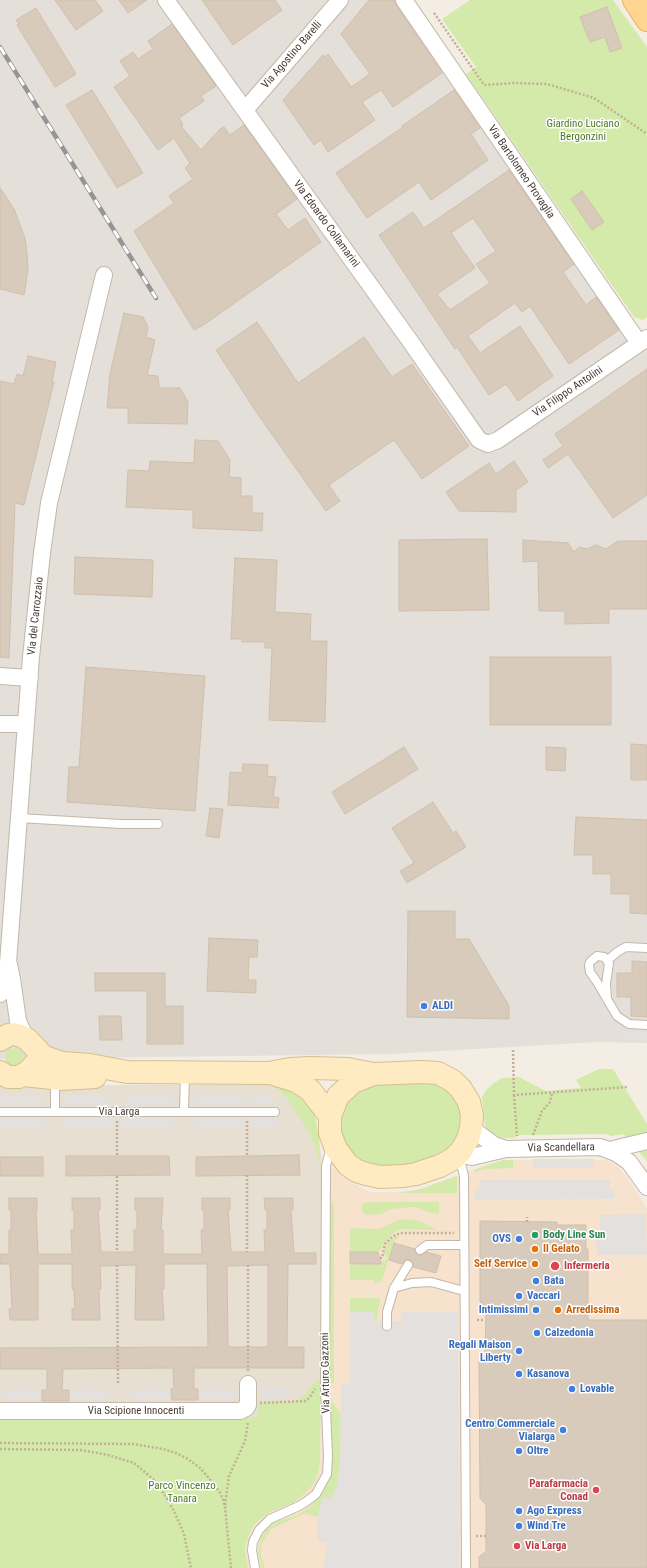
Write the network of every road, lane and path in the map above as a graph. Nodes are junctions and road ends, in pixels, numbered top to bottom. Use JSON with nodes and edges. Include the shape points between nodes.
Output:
{"nodes":[{"id":1,"x":166,"y":0,"type":"edge"},
{"id":2,"x":340,"y":0,"type":"edge"},
{"id":3,"x":404,"y":0,"type":"edge"},
{"id":4,"x":634,"y":0,"type":"edge"},
{"id":5,"x":434,"y":13,"type":"dead end"},
{"id":6,"x":647,"y":20,"type":"edge"},
{"id":7,"x":245,"y":110,"type":"junction"},
{"id":8,"x":647,"y":134,"type":"edge"},
{"id":9,"x":104,"y":275,"type":"dead end"},
{"id":10,"x":643,"y":341,"type":"edge"},
{"id":11,"x":488,"y":444,"type":"joint"},
{"id":12,"x":0,"y":676,"type":"edge"},
{"id":13,"x":30,"y":678,"type":"junction"},
{"id":14,"x":0,"y":724,"type":"edge"},
{"id":15,"x":26,"y":724,"type":"junction"},
{"id":16,"x":19,"y":818,"type":"junction"},
{"id":17,"x":158,"y":824,"type":"dead end"},
{"id":18,"x":647,"y":948,"type":"edge"},
{"id":19,"x":608,"y":960,"type":"junction"},
{"id":20,"x":8,"y":963,"type":"junction"},
{"id":21,"x":0,"y":994,"type":"edge"},
{"id":22,"x":607,"y":999,"type":"junction"},
{"id":23,"x":647,"y":1025,"type":"edge"},
{"id":24,"x":0,"y":1040,"type":"edge"},
{"id":25,"x":30,"y":1043,"type":"junction"},
{"id":26,"x":513,"y":1050,"type":"dead end"},
{"id":27,"x":0,"y":1072,"type":"edge"},
{"id":28,"x":127,"y":1072,"type":"junction"},
{"id":29,"x":185,"y":1072,"type":"junction"},
{"id":30,"x":269,"y":1073,"type":"junction"},
{"id":31,"x":373,"y":1074,"type":"junction"},
{"id":32,"x":24,"y":1075,"type":"junction"},
{"id":33,"x":55,"y":1079,"type":"junction"},
{"id":34,"x":628,"y":1087,"type":"dead end"},
{"id":35,"x":552,"y":1092,"type":"junction"},
{"id":36,"x":514,"y":1095,"type":"junction"},
{"id":37,"x":0,"y":1112,"type":"edge"},
{"id":38,"x":55,"y":1112,"type":"junction"},
{"id":39,"x":184,"y":1112,"type":"junction"},
{"id":40,"x":275,"y":1112,"type":"dead end"},
{"id":41,"x":330,"y":1116,"type":"junction"},
{"id":42,"x":117,"y":1119,"type":"dead end"},
{"id":43,"x":247,"y":1119,"type":"dead end"},
{"id":44,"x":471,"y":1128,"type":"junction"},
{"id":45,"x":522,"y":1138,"type":"dead end"},
{"id":46,"x":528,"y":1138,"type":"dead end"},
{"id":47,"x":647,"y":1141,"type":"edge"},
{"id":48,"x":332,"y":1142,"type":"junction"},
{"id":49,"x":506,"y":1149,"type":"junction"},
{"id":50,"x":609,"y":1150,"type":"junction"},
{"id":51,"x":459,"y":1154,"type":"junction"},
{"id":52,"x":247,"y":1156,"type":"dead end"},
{"id":53,"x":117,"y":1157,"type":"dead end"},
{"id":54,"x":247,"y":1175,"type":"dead end"},
{"id":55,"x":117,"y":1176,"type":"dead end"},
{"id":56,"x":647,"y":1187,"type":"edge"},
{"id":57,"x":527,"y":1217,"type":"dead end"},
{"id":58,"x":527,"y":1222,"type":"dead end"},
{"id":59,"x":456,"y":1233,"type":"dead end"},
{"id":60,"x":464,"y":1245,"type":"junction"},
{"id":61,"x":420,"y":1250,"type":"dead end"},
{"id":62,"x":118,"y":1252,"type":"dead end"},
{"id":63,"x":247,"y":1252,"type":"dead end"},
{"id":64,"x":380,"y":1258,"type":"dead end"},
{"id":65,"x":117,"y":1265,"type":"dead end"},
{"id":66,"x":248,"y":1265,"type":"dead end"},
{"id":67,"x":408,"y":1265,"type":"dead end"},
{"id":68,"x":394,"y":1288,"type":"junction"},
{"id":69,"x":464,"y":1292,"type":"junction"},
{"id":70,"x":477,"y":1320,"type":"dead end"},
{"id":71,"x":485,"y":1320,"type":"dead end"},
{"id":72,"x":387,"y":1326,"type":"dead end"},
{"id":73,"x":118,"y":1384,"type":"dead end"},
{"id":74,"x":248,"y":1384,"type":"joint"},
{"id":75,"x":320,"y":1386,"type":"dead end"},
{"id":76,"x":257,"y":1408,"type":"dead end"},
{"id":77,"x":0,"y":1411,"type":"edge"},
{"id":78,"x":248,"y":1418,"type":"dead end"},
{"id":79,"x":0,"y":1443,"type":"edge"},
{"id":80,"x":0,"y":1449,"type":"edge"},
{"id":81,"x":225,"y":1507,"type":"junction"},
{"id":82,"x":476,"y":1536,"type":"dead end"},
{"id":83,"x":486,"y":1536,"type":"dead end"},
{"id":84,"x":191,"y":1568,"type":"edge"},
{"id":85,"x":231,"y":1568,"type":"edge"},
{"id":86,"x":256,"y":1568,"type":"edge"},
{"id":87,"x":466,"y":1568,"type":"edge"}],
"edges":[{"from":1,"to":7,"type":"street","name":"Via Edoardo Collamarini"},
{"from":2,"to":7,"type":"street","name":"Via Agostino Barelli"},
{"from":3,"to":10,"type":"street","name":"Via Bartolomeo Provaglia"},
{"from":4,"to":6,"type":"main road"},
{"from":5,"to":8,"type":"path","via":[[484,86],[515,83],[547,84],[594,98]]},
{"from":7,"to":11,"type":"street","name":"Via Edoardo Collamarini","via":[[474,434]]},
{"from":9,"to":13,"type":"street","name":"Via del Carrozzaio","via":[[49,503]]},
{"from":10,"to":11,"type":"street","name":"Via Filippo Antolini","via":[[498,440]]},
{"from":12,"to":13,"type":"street"},
{"from":13,"to":15,"type":"street","name":"Via del Carrozzaio"},
{"from":14,"to":15,"type":"street"},
{"from":15,"to":16,"type":"street","name":"Via del Carrozzaio"},
{"from":16,"to":17,"type":"lane"},
{"from":16,"to":20,"type":"street","name":"Via del Carrozzaio"},
{"from":18,"to":19,"type":"lane","via":[[626,947]]},
{"from":19,"to":22,"type":"lane"},
{"from":19,"to":22,"type":"lane","via":[[597,956],[588,965]]},
{"from":20,"to":21,"type":"street","name":"Via del Carrozzaio"},
{"from":20,"to":25,"type":"street","name":"Via del Carrozzaio","via":[[18,1021]]},
{"from":22,"to":23,"type":"lane","via":[[623,1021]]},
{"from":24,"to":25,"type":"main road","via":[[14,1034]]},
{"from":25,"to":28,"type":"main road","via":[[44,1057],[62,1063]]},
{"from":25,"to":32,"type":"main road","via":[[35,1060]]},
{"from":26,"to":36,"type":"path"},
{"from":27,"to":32,"type":"main road","via":[[14,1078]]},
{"from":28,"to":29,"type":"main road"},
{"from":28,"to":33,"type":"main road","via":[[80,1079]]},
{"from":29,"to":30,"type":"main road"},
{"from":29,"to":39,"type":"lane"},
{"from":30,"to":31,"type":"main road","via":[[310,1068],[348,1069]]},
{"from":30,"to":41,"type":"main road","via":[[302,1084],[310,1090]]},
{"from":31,"to":41,"type":"main road","via":[[353,1082],[342,1091]]},
{"from":31,"to":44,"type":"main road","via":[[421,1072],[438,1073],[448,1078],[461,1089],[469,1102]]},
{"from":32,"to":33,"type":"main road"},
{"from":33,"to":38,"type":"lane"},
{"from":34,"to":35,"type":"path"},
{"from":35,"to":36,"type":"path"},
{"from":35,"to":46,"type":"path","via":[[550,1102],[542,1111],[532,1138]]},
{"from":36,"to":45,"type":"path","via":[[517,1138]]},
{"from":37,"to":38,"type":"lane","name":"Via Larga"},
{"from":38,"to":39,"type":"lane","name":"Via Larga"},
{"from":39,"to":40,"type":"lane","name":"Via Larga"},
{"from":41,"to":48,"type":"main road"},
{"from":42,"to":53,"type":"path"},
{"from":43,"to":52,"type":"path"},
{"from":44,"to":49,"type":"street","name":"Via Scandellara","via":[[494,1145]]},
{"from":44,"to":51,"type":"main road"},
{"from":47,"to":50,"type":"street"},
{"from":48,"to":51,"type":"main road","via":[[348,1165],[357,1171],[380,1177],[416,1174],[446,1163]]},
{"from":48,"to":86,"type":"lane","name":"Via Arturo Gazzoni","via":[[326,1166],[326,1474],[316,1494],[308,1501],[270,1519],[259,1530],[252,1550]]},
{"from":49,"to":50,"type":"street","name":"Via Scandellara","via":[[588,1146]]},
{"from":49,"to":51,"type":"street","name":"Via Scandellara","via":[[472,1157]]},
{"from":50,"to":56,"type":"street","name":"Via Scandellara","via":[[630,1162]]},
{"from":51,"to":60,"type":"lane","via":[[464,1176]]},
{"from":54,"to":63,"type":"path"},
{"from":55,"to":62,"type":"path"},
{"from":57,"to":58,"type":"path"},
{"from":59,"to":64,"type":"path","via":[[400,1233],[385,1244]]},
{"from":60,"to":61,"type":"lane","via":[[427,1245]]},
{"from":60,"to":69,"type":"lane"},
{"from":65,"to":73,"type":"path"},
{"from":66,"to":74,"type":"path"},
{"from":67,"to":68,"type":"lane"},
{"from":68,"to":69,"type":"lane","via":[[430,1282]]},
{"from":68,"to":72,"type":"lane","via":[[387,1312]]},
{"from":69,"to":87,"type":"lane"},
{"from":70,"to":71,"type":"path"},
{"from":74,"to":77,"type":"street","name":"Via Scipione Innocenti","via":[[248,1405],[240,1411]]},
{"from":75,"to":76,"type":"path","via":[[305,1401],[257,1403]]},
{"from":78,"to":81,"type":"path","via":[[245,1441],[229,1476]]},
{"from":79,"to":81,"type":"path","via":[[115,1443],[163,1449],[176,1453],[200,1468],[219,1490]]},
{"from":80,"to":84,"type":"path","via":[[81,1450],[134,1463],[161,1489],[174,1511],[184,1534]]},
{"from":81,"to":85,"type":"path"},
{"from":82,"to":83,"type":"path"}]}
